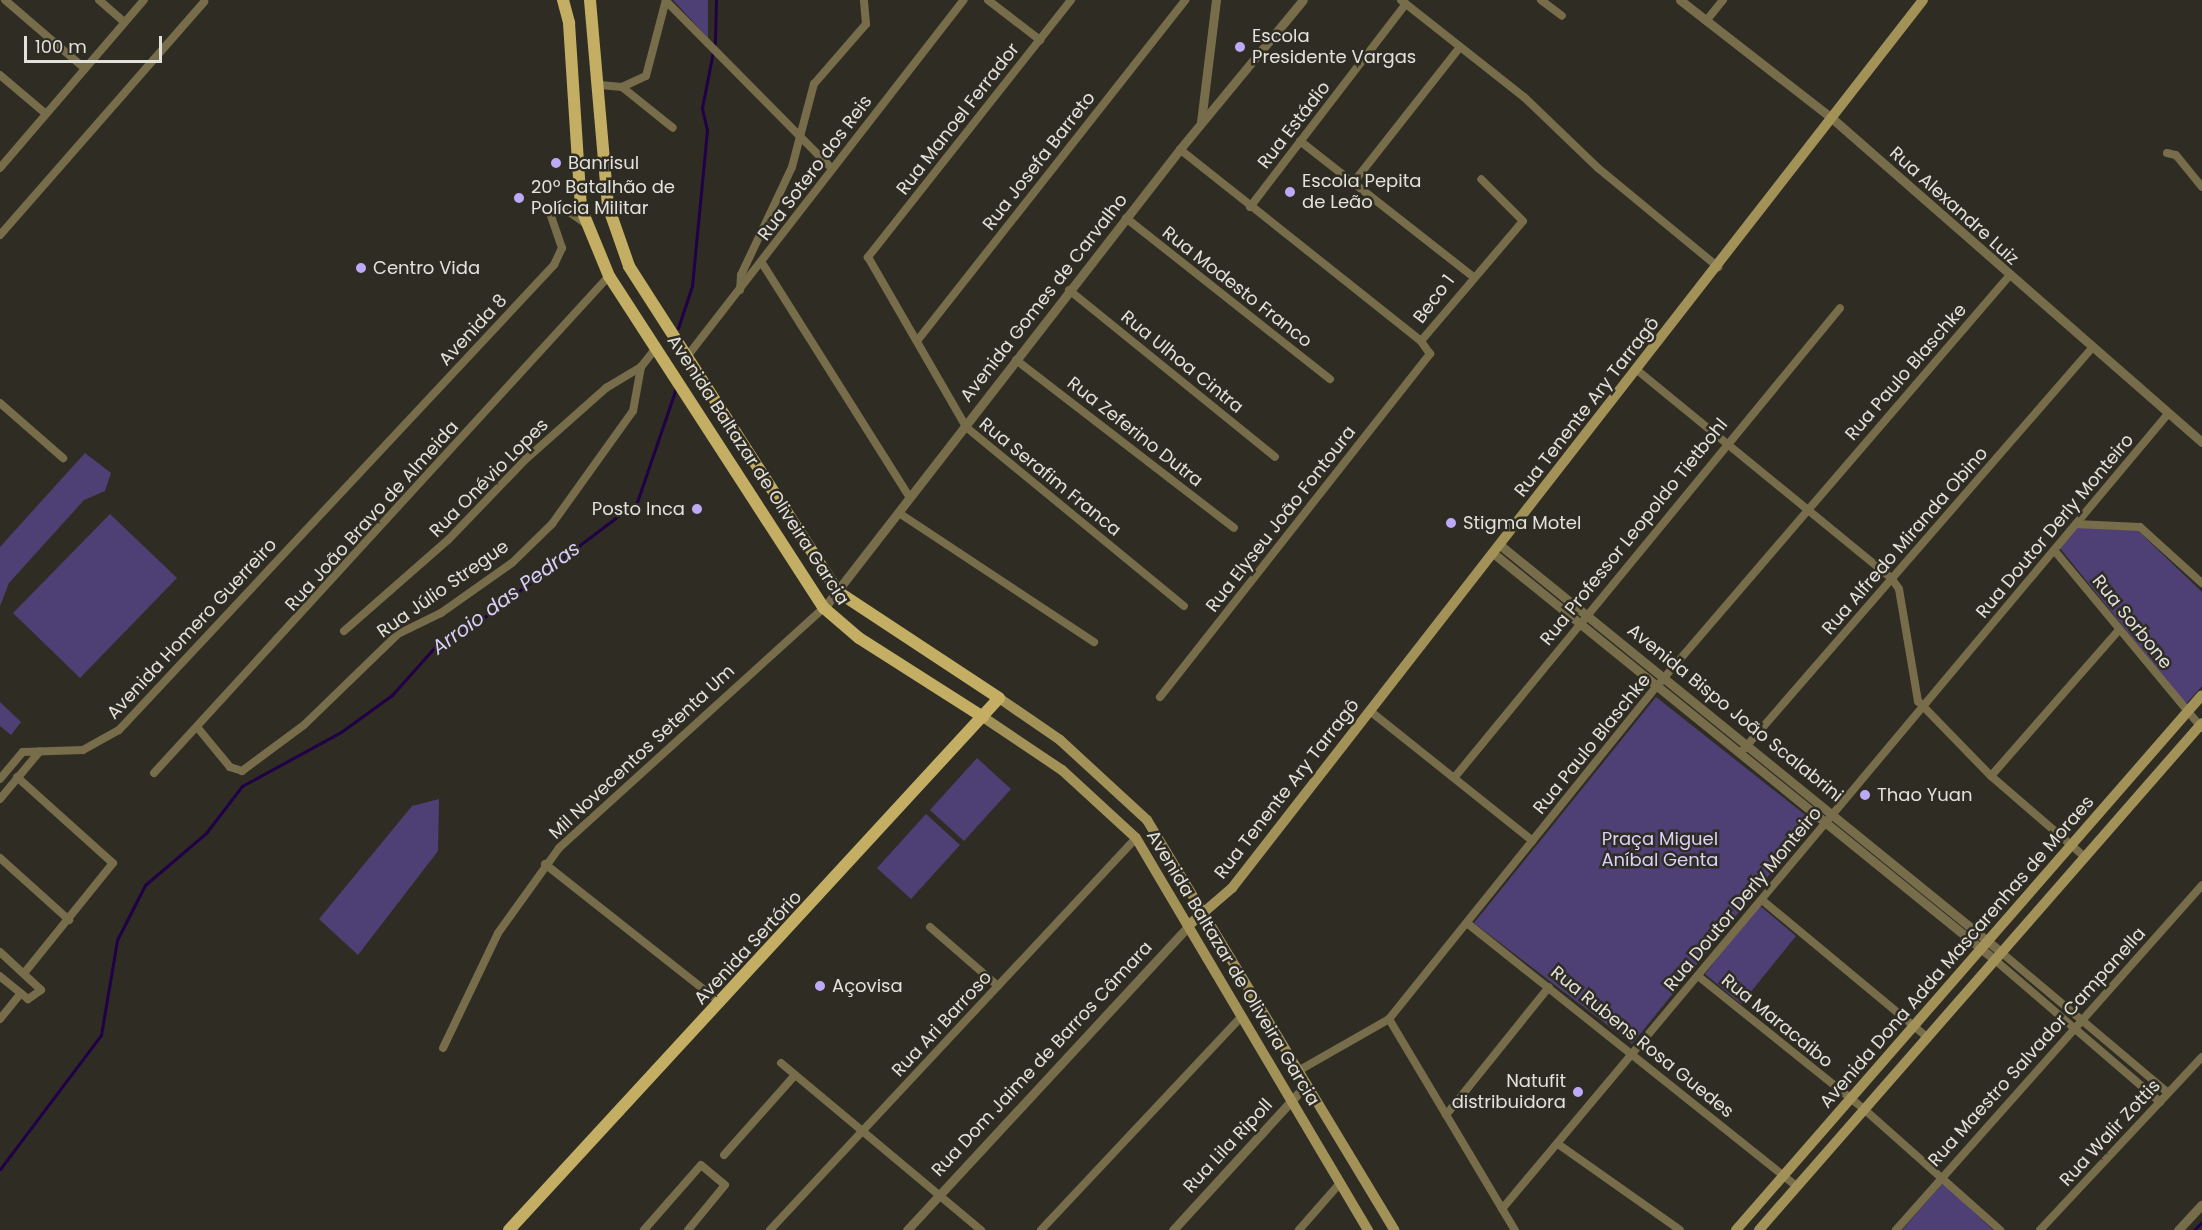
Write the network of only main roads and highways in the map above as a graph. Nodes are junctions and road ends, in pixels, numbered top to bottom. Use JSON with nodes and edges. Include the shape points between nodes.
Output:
{"nodes":[{"id":1,"x":562,"y":0,"type":"edge"},
{"id":2,"x":590,"y":0,"type":"edge"},
{"id":3,"x":1923,"y":0,"type":"edge"},
{"id":4,"x":2202,"y":695,"type":"edge"},
{"id":5,"x":999,"y":698,"type":"junction"},
{"id":6,"x":983,"y":717,"type":"junction"},
{"id":7,"x":2201,"y":726,"type":"edge"},
{"id":8,"x":1204,"y":914,"type":"junction"},
{"id":9,"x":1189,"y":925,"type":"junction"},
{"id":10,"x":522,"y":1219,"type":"junction"},
{"id":11,"x":509,"y":1230,"type":"edge"},
{"id":12,"x":514,"y":1230,"type":"edge"},
{"id":13,"x":1368,"y":1230,"type":"edge"},
{"id":14,"x":1394,"y":1230,"type":"edge"},
{"id":15,"x":1736,"y":1230,"type":"edge"},
{"id":16,"x":1759,"y":1230,"type":"edge"}],
"edges":[{"from":1,"to":6,"type":"main road","name":"Avenida Baltazar de Oliveira Garcia","via":[[585,223],[609,276],[824,608],[859,638]]},
{"from":2,"to":5,"type":"main road","name":"Avenida Baltazar de Oliveira Garcia","via":[[608,207],[629,266],[838,591]]},
{"from":3,"to":8,"type":"main road","name":"Rua Tenente Ary Tarragô","via":[[1834,120],[1232,888]]},
{"from":4,"to":15,"type":"main road","name":"Avenida Dona Adda Mascarenhas de Moraes"},
{"from":5,"to":6,"type":"main road","name":"Avenida Sertório"},
{"from":5,"to":8,"type":"main road","name":"Avenida Baltazar de Oliveira Garcia","via":[[1124,794],[1147,820]]},
{"from":6,"to":9,"type":"main road","name":"Avenida Baltazar de Oliveira Garcia","via":[[1062,770],[1136,838]]},
{"from":6,"to":10,"type":"main road","name":"Avenida Sertório"},
{"from":7,"to":16,"type":"main road","name":"Avenida Dona Adda Mascarenhas de Moraes"},
{"from":8,"to":9,"type":"main road","name":"Rua Dom Jaime de Barros Câmara"},
{"from":8,"to":14,"type":"main road","name":"Avenida Baltazar de Oliveira Garcia"},
{"from":9,"to":13,"type":"main road","name":"Avenida Baltazar de Oliveira Garcia"},
{"from":10,"to":11,"type":"main road","name":"Avenida Sertório"},
{"from":10,"to":12,"type":"main road","name":"Avenida Sertório"}]}
